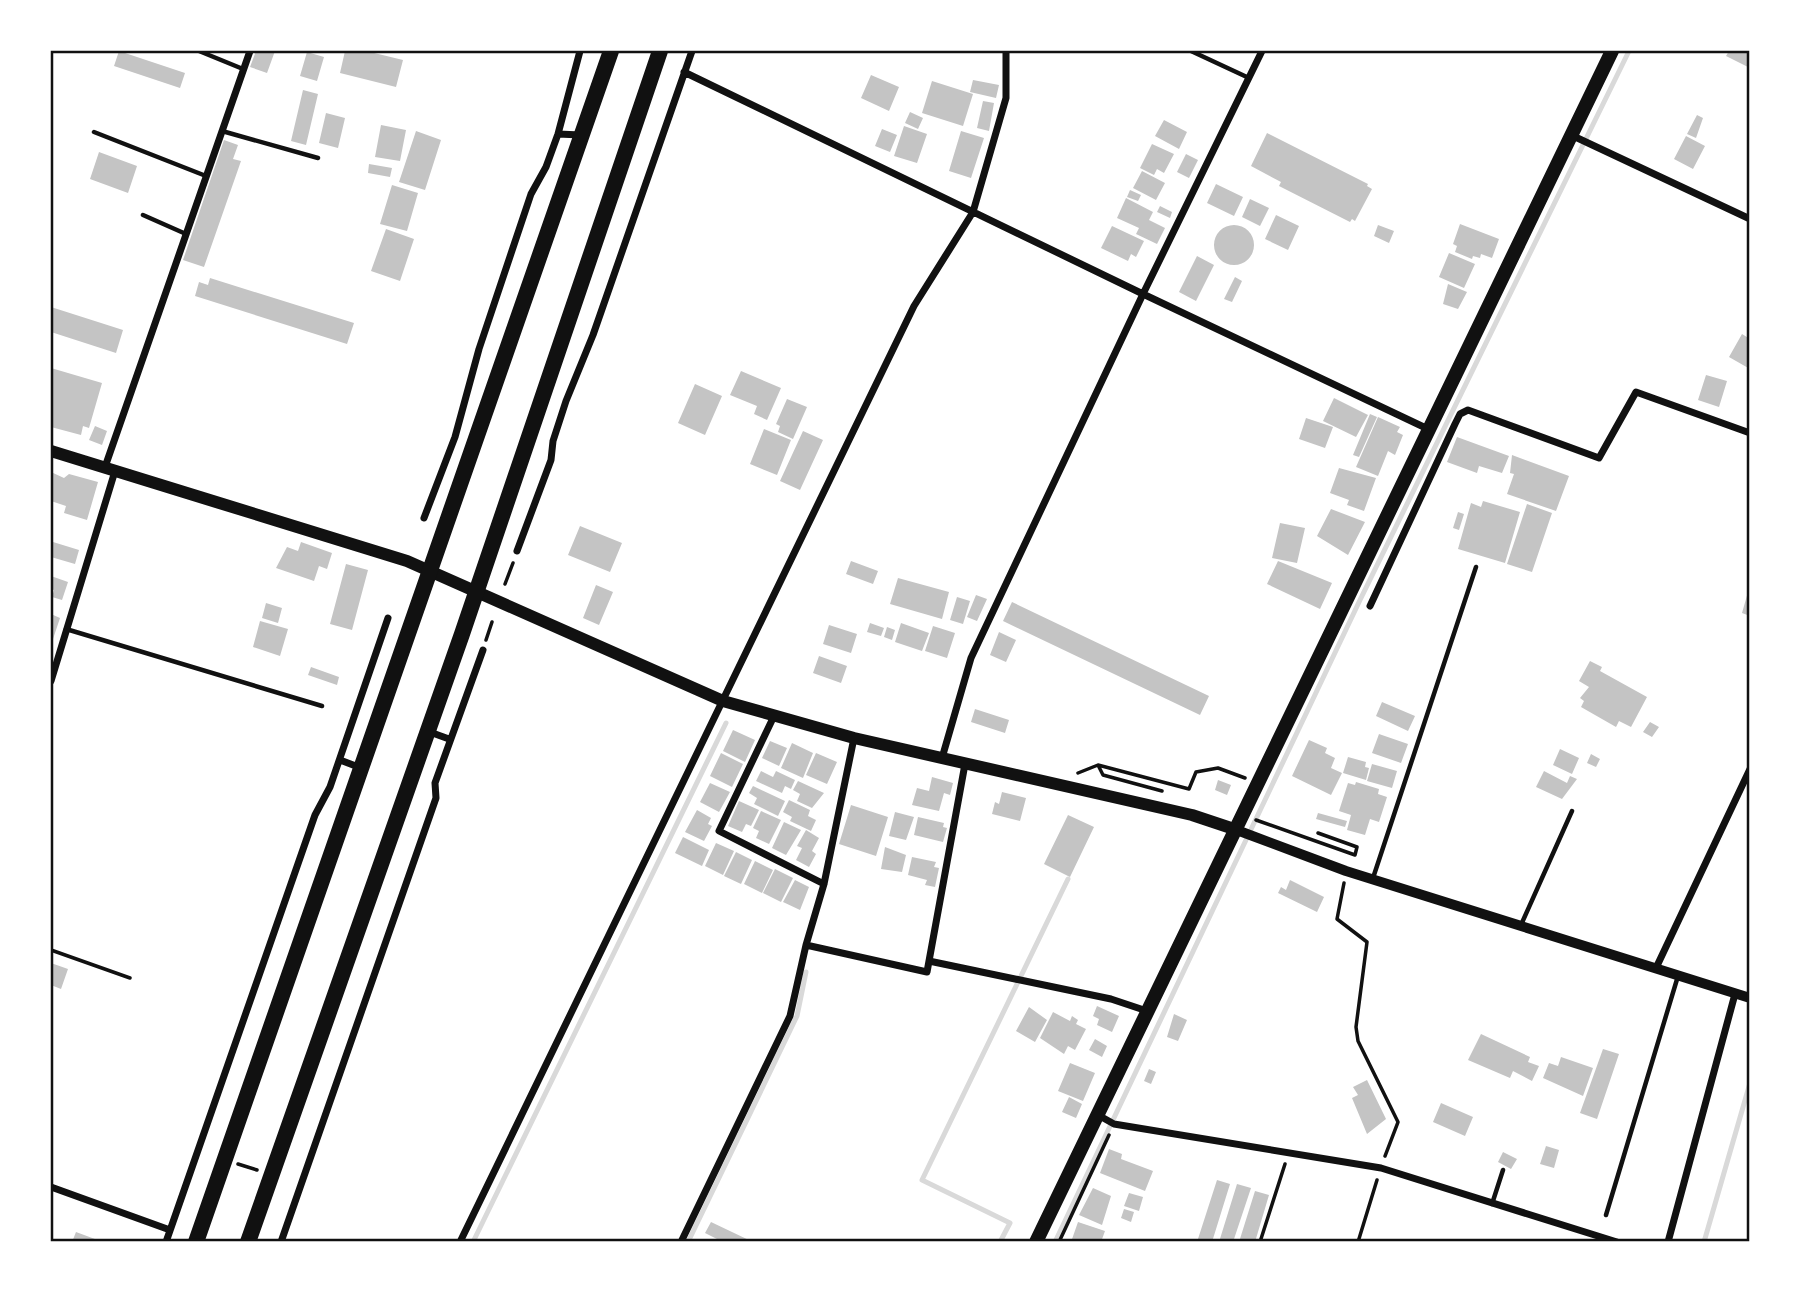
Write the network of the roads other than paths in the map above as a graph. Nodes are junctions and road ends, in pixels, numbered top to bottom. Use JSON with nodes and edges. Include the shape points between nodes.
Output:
{"nodes":[{"id":1,"x":200,"y":51,"type":"edge"},
{"id":2,"x":250,"y":51,"type":"edge"},
{"id":3,"x":580,"y":51,"type":"edge"},
{"id":4,"x":611,"y":51,"type":"edge"},
{"id":5,"x":660,"y":51,"type":"edge"},
{"id":6,"x":692,"y":51,"type":"edge"},
{"id":7,"x":1006,"y":51,"type":"edge"},
{"id":8,"x":1191,"y":51,"type":"edge"},
{"id":9,"x":1262,"y":51,"type":"edge"},
{"id":10,"x":1612,"y":51,"type":"edge"},
{"id":11,"x":243,"y":69,"type":"junction"},
{"id":12,"x":684,"y":72,"type":"junction"},
{"id":13,"x":1249,"y":78,"type":"junction"},
{"id":14,"x":222,"y":131,"type":"junction"},
{"id":15,"x":94,"y":132,"type":"dead end"},
{"id":16,"x":558,"y":134,"type":"junction"},
{"id":17,"x":581,"y":135,"type":"junction"},
{"id":18,"x":1571,"y":135,"type":"junction"},
{"id":19,"x":318,"y":158,"type":"dead end"},
{"id":20,"x":206,"y":176,"type":"junction"},
{"id":21,"x":973,"y":212,"type":"junction"},
{"id":22,"x":142,"y":215,"type":"dead end"},
{"id":23,"x":1750,"y":219,"type":"edge"},
{"id":24,"x":186,"y":234,"type":"junction"},
{"id":25,"x":1143,"y":294,"type":"junction"},
{"id":26,"x":1428,"y":429,"type":"junction"},
{"id":27,"x":1750,"y":433,"type":"edge"},
{"id":28,"x":51,"y":451,"type":"edge"},
{"id":29,"x":1414,"y":457,"type":"junction"},
{"id":30,"x":1435,"y":466,"type":"junction"},
{"id":31,"x":110,"y":469,"type":"junction"},
{"id":32,"x":424,"y":518,"type":"dead end"},
{"id":33,"x":517,"y":551,"type":"road end"},
{"id":34,"x":1476,"y":567,"type":"dead end"},
{"id":35,"x":431,"y":570,"type":"junction"},
{"id":36,"x":476,"y":590,"type":"junction"},
{"id":37,"x":1370,"y":606,"type":"dead end"},
{"id":38,"x":388,"y":618,"type":"dead end"},
{"id":39,"x":66,"y":629,"type":"junction"},
{"id":40,"x":482,"y":650,"type":"road end"},
{"id":41,"x":55,"y":655,"type":"edge"},
{"id":42,"x":51,"y":681,"type":"edge"},
{"id":43,"x":723,"y":701,"type":"junction"},
{"id":44,"x":322,"y":706,"type":"dead end"},
{"id":45,"x":774,"y":716,"type":"junction"},
{"id":46,"x":426,"y":730,"type":"junction"},
{"id":47,"x":854,"y":738,"type":"junction"},
{"id":48,"x":449,"y":739,"type":"junction"},
{"id":49,"x":942,"y":758,"type":"junction"},
{"id":50,"x":340,"y":760,"type":"junction"},
{"id":51,"x":965,"y":764,"type":"junction"},
{"id":52,"x":361,"y":768,"type":"junction"},
{"id":53,"x":1750,"y":769,"type":"edge"},
{"id":54,"x":1572,"y":811,"type":"dead end"},
{"id":55,"x":1234,"y":829,"type":"junction"},
{"id":56,"x":1373,"y":879,"type":"junction"},
{"id":57,"x":824,"y":884,"type":"junction"},
{"id":58,"x":1521,"y":925,"type":"junction"},
{"id":59,"x":807,"y":945,"type":"junction"},
{"id":60,"x":929,"y":961,"type":"junction"},
{"id":61,"x":1656,"y":968,"type":"junction"},
{"id":62,"x":1678,"y":976,"type":"junction"},
{"id":63,"x":1735,"y":994,"type":"junction"},
{"id":64,"x":1750,"y":998,"type":"edge"},
{"id":65,"x":1147,"y":1012,"type":"junction"},
{"id":66,"x":1097,"y":1115,"type":"junction"},
{"id":67,"x":1503,"y":1170,"type":"dead end"},
{"id":68,"x":51,"y":1187,"type":"edge"},
{"id":69,"x":1492,"y":1204,"type":"junction"},
{"id":70,"x":1606,"y":1215,"type":"dead end"},
{"id":71,"x":170,"y":1230,"type":"junction"},
{"id":72,"x":166,"y":1242,"type":"edge"},
{"id":73,"x":196,"y":1242,"type":"edge"},
{"id":74,"x":248,"y":1242,"type":"edge"},
{"id":75,"x":281,"y":1242,"type":"edge"},
{"id":76,"x":460,"y":1242,"type":"edge"},
{"id":77,"x":681,"y":1242,"type":"edge"},
{"id":78,"x":1036,"y":1242,"type":"edge"},
{"id":79,"x":1618,"y":1242,"type":"edge"},
{"id":80,"x":1668,"y":1242,"type":"edge"}],
"edges":[{"from":1,"to":11,"type":"lane"},
{"from":2,"to":11,"type":"street"},
{"from":3,"to":16,"type":"street"},
{"from":4,"to":17,"type":"highway"},
{"from":5,"to":36,"type":"highway"},
{"from":6,"to":12,"type":"street"},
{"from":7,"to":21,"type":"street","via":[[1006,98]]},
{"from":8,"to":13,"type":"lane"},
{"from":9,"to":13,"type":"street"},
{"from":10,"to":18,"type":"main road"},
{"from":11,"to":14,"type":"street"},
{"from":12,"to":21,"type":"street"},
{"from":12,"to":33,"type":"street"},
{"from":13,"to":25,"type":"street"},
{"from":14,"to":19,"type":"lane"},
{"from":14,"to":20,"type":"street"},
{"from":15,"to":20,"type":"lane"},
{"from":16,"to":17,"type":"street"},
{"from":16,"to":32,"type":"street","via":[[531,194],[455,437]]},
{"from":17,"to":35,"type":"highway"},
{"from":18,"to":23,"type":"street"},
{"from":18,"to":26,"type":"main road"},
{"from":20,"to":24,"type":"street"},
{"from":21,"to":25,"type":"street"},
{"from":21,"to":43,"type":"street","via":[[914,306]]},
{"from":22,"to":24,"type":"lane"},
{"from":24,"to":31,"type":"street"},
{"from":25,"to":26,"type":"street"},
{"from":25,"to":49,"type":"street","via":[[971,658]]},
{"from":26,"to":29,"type":"main road"},
{"from":27,"to":30,"type":"street","via":[[1636,392],[1599,458],[1468,410],[1460,414]]},
{"from":28,"to":31,"type":"main road"},
{"from":29,"to":30,"type":"street"},
{"from":29,"to":55,"type":"main road"},
{"from":30,"to":37,"type":"street"},
{"from":31,"to":35,"type":"main road"},
{"from":31,"to":39,"type":"street"},
{"from":34,"to":56,"type":"lane"},
{"from":35,"to":36,"type":"main road"},
{"from":35,"to":52,"type":"highway"},
{"from":36,"to":43,"type":"main road"},
{"from":36,"to":46,"type":"highway"},
{"from":38,"to":50,"type":"street"},
{"from":39,"to":41,"type":"street"},
{"from":39,"to":44,"type":"lane"},
{"from":40,"to":48,"type":"street"},
{"from":41,"to":42,"type":"street"},
{"from":43,"to":45,"type":"main road"},
{"from":43,"to":76,"type":"street"},
{"from":45,"to":47,"type":"main road"},
{"from":45,"to":57,"type":"street","via":[[719,831]]},
{"from":46,"to":48,"type":"street"},
{"from":46,"to":74,"type":"highway"},
{"from":47,"to":49,"type":"main road"},
{"from":47,"to":57,"type":"street"},
{"from":48,"to":75,"type":"street","via":[[435,783],[436,798]]},
{"from":49,"to":51,"type":"main road"},
{"from":50,"to":52,"type":"street"},
{"from":50,"to":71,"type":"street","via":[[315,815]]},
{"from":51,"to":55,"type":"main road","via":[[1192,815]]},
{"from":51,"to":60,"type":"street"},
{"from":52,"to":73,"type":"highway"},
{"from":53,"to":61,"type":"street"},
{"from":54,"to":58,"type":"lane"},
{"from":55,"to":56,"type":"street"},
{"from":55,"to":65,"type":"main road"},
{"from":56,"to":58,"type":"street"},
{"from":57,"to":59,"type":"street"},
{"from":58,"to":61,"type":"street"},
{"from":59,"to":60,"type":"street","via":[[927,972]]},
{"from":59,"to":77,"type":"street","via":[[790,1016]]},
{"from":60,"to":65,"type":"street","via":[[1111,999]]},
{"from":61,"to":62,"type":"street"},
{"from":62,"to":63,"type":"street"},
{"from":62,"to":70,"type":"lane"},
{"from":63,"to":64,"type":"street"},
{"from":63,"to":80,"type":"street"},
{"from":65,"to":66,"type":"main road"},
{"from":66,"to":69,"type":"street","via":[[1114,1124],[1381,1168]]},
{"from":66,"to":78,"type":"main road"},
{"from":67,"to":69,"type":"lane"},
{"from":68,"to":71,"type":"street"},
{"from":69,"to":79,"type":"street"},
{"from":71,"to":72,"type":"street"}]}
